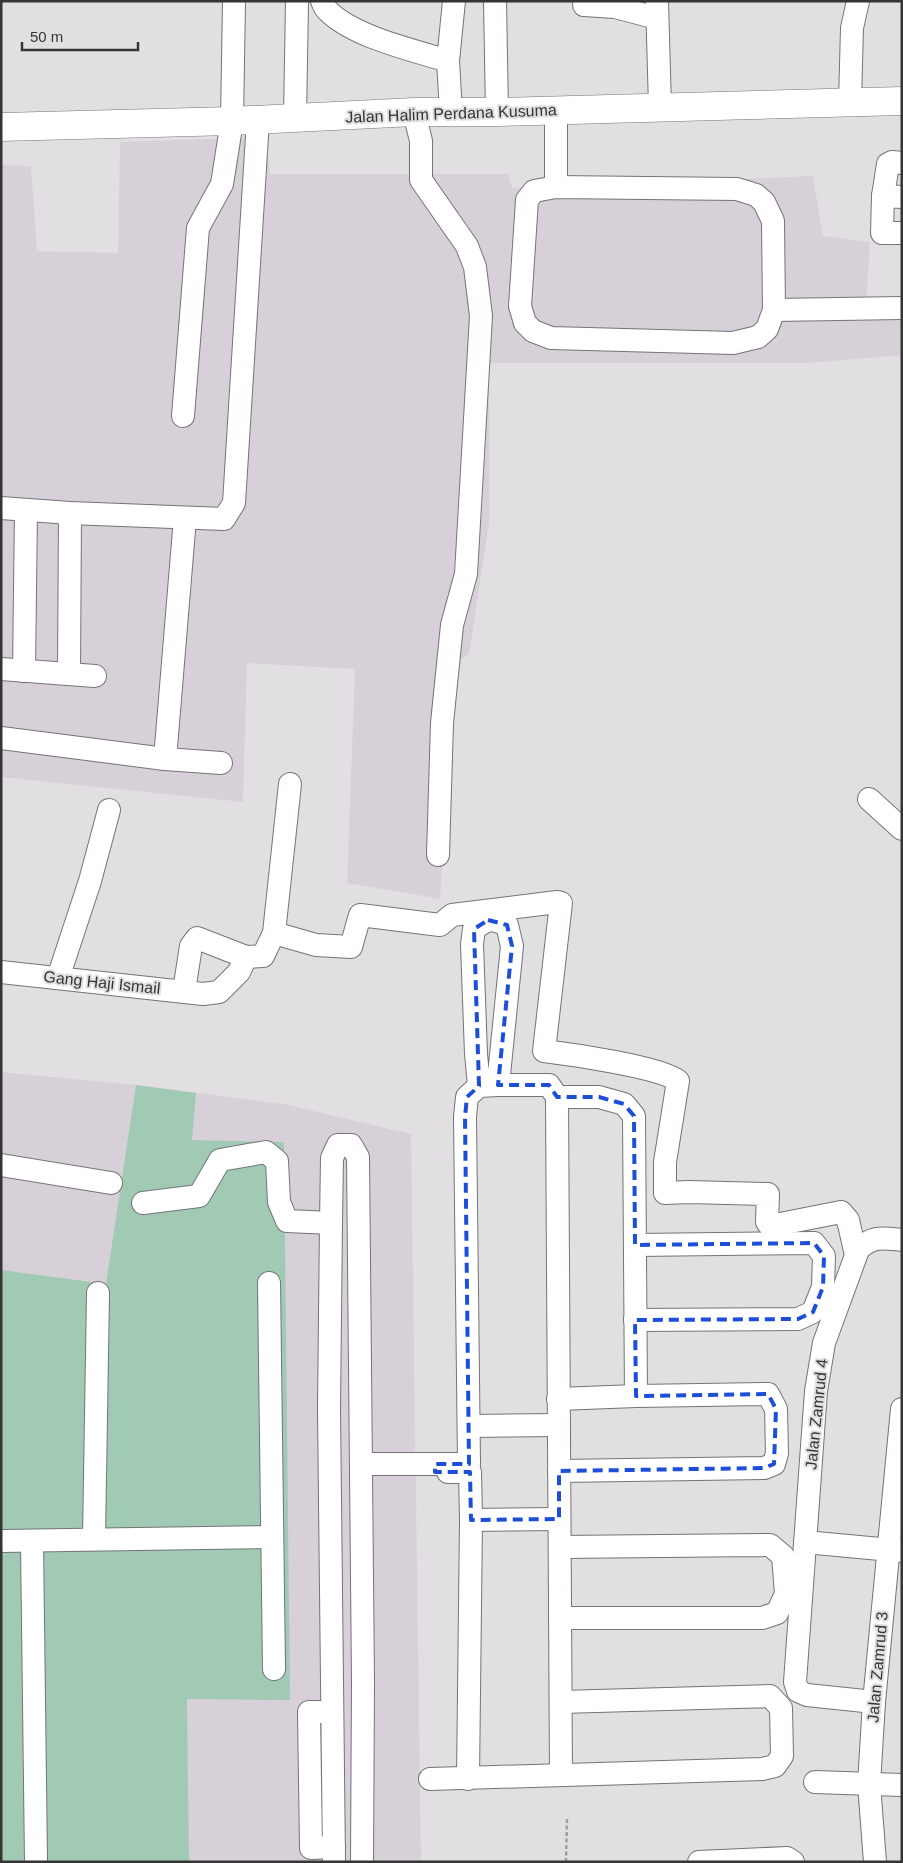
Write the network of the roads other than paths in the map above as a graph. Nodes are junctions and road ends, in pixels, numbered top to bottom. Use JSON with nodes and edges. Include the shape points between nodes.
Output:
{"nodes":[{"id":1,"x":234,"y":1,"type":"edge"},
{"id":2,"x":297,"y":1,"type":"edge"},
{"id":3,"x":322,"y":1,"type":"edge"},
{"id":4,"x":454,"y":1,"type":"edge"},
{"id":5,"x":495,"y":1,"type":"edge"},
{"id":6,"x":858,"y":1,"type":"edge"},
{"id":7,"x":584,"y":5,"type":"dead end"},
{"id":8,"x":657,"y":9,"type":"edge"},
{"id":9,"x":448,"y":61,"type":"junction"},
{"id":10,"x":902,"y":101,"type":"edge"},
{"id":11,"x":850,"y":102,"type":"junction"},
{"id":12,"x":660,"y":107,"type":"junction"},
{"id":13,"x":556,"y":110,"type":"junction"},
{"id":14,"x":414,"y":112,"type":"junction"},
{"id":15,"x":451,"y":112,"type":"junction"},
{"id":16,"x":497,"y":112,"type":"junction"},
{"id":17,"x":295,"y":119,"type":"junction"},
{"id":18,"x":245,"y":121,"type":"junction"},
{"id":19,"x":1,"y":127,"type":"edge"},
{"id":20,"x":902,"y":162,"type":"edge"},
{"id":21,"x":556,"y":187,"type":"junction"},
{"id":22,"x":892,"y":196,"type":"edge"},
{"id":23,"x":902,"y":233,"type":"edge"},
{"id":24,"x":902,"y":308,"type":"edge"},
{"id":25,"x":774,"y":310,"type":"junction"},
{"id":26,"x":183,"y":416,"type":"dead end"},
{"id":27,"x":1,"y":508,"type":"edge"},
{"id":28,"x":26,"y":510,"type":"junction"},
{"id":29,"x":70,"y":513,"type":"junction"},
{"id":30,"x":185,"y":518,"type":"junction"},
{"id":31,"x":1,"y":668,"type":"edge"},
{"id":32,"x":24,"y":671,"type":"junction"},
{"id":33,"x":69,"y":674,"type":"junction"},
{"id":34,"x":96,"y":676,"type":"dead end"},
{"id":35,"x":1,"y":738,"type":"edge"},
{"id":36,"x":165,"y":759,"type":"junction"},
{"id":37,"x":222,"y":763,"type":"dead end"},
{"id":38,"x":290,"y":784,"type":"dead end"},
{"id":39,"x":869,"y":799,"type":"dead end"},
{"id":40,"x":109,"y":810,"type":"dead end"},
{"id":41,"x":902,"y":829,"type":"edge"},
{"id":42,"x":438,"y":855,"type":"dead end"},
{"id":43,"x":274,"y":933,"type":"junction"},
{"id":44,"x":246,"y":957,"type":"junction"},
{"id":45,"x":1,"y":972,"type":"edge"},
{"id":46,"x":58,"y":978,"type":"junction"},
{"id":47,"x":194,"y":992,"type":"junction"},
{"id":48,"x":489,"y":1086,"type":"junction"},
{"id":49,"x":557,"y":1097,"type":"junction"},
{"id":50,"x":1,"y":1165,"type":"edge"},
{"id":51,"x":111,"y":1183,"type":"dead end"},
{"id":52,"x":143,"y":1203,"type":"dead end"},
{"id":53,"x":331,"y":1223,"type":"junction"},
{"id":54,"x":902,"y":1240,"type":"edge"},
{"id":55,"x":635,"y":1245,"type":"junction"},
{"id":56,"x":856,"y":1255,"type":"junction"},
{"id":57,"x":269,"y":1283,"type":"dead end"},
{"id":58,"x":98,"y":1293,"type":"dead end"},
{"id":59,"x":635,"y":1320,"type":"junction"},
{"id":60,"x":636,"y":1396,"type":"junction"},
{"id":61,"x":558,"y":1399,"type":"junction"},
{"id":62,"x":361,"y":1408,"type":"junction"},
{"id":63,"x":902,"y":1408,"type":"edge"},
{"id":64,"x":330,"y":1409,"type":"junction"},
{"id":65,"x":559,"y":1425,"type":"junction"},
{"id":66,"x":470,"y":1426,"type":"junction"},
{"id":67,"x":435,"y":1468,"type":"junction"},
{"id":68,"x":361,"y":1471,"type":"junction"},
{"id":69,"x":559,"y":1471,"type":"junction"},
{"id":70,"x":560,"y":1519,"type":"junction"},
{"id":71,"x":471,"y":1520,"type":"junction"},
{"id":72,"x":272,"y":1537,"type":"junction"},
{"id":73,"x":94,"y":1539,"type":"junction"},
{"id":74,"x":1,"y":1541,"type":"edge"},
{"id":75,"x":32,"y":1542,"type":"junction"},
{"id":76,"x":805,"y":1542,"type":"junction"},
{"id":77,"x":560,"y":1547,"type":"junction"},
{"id":78,"x":895,"y":1551,"type":"edge"},
{"id":79,"x":560,"y":1618,"type":"junction"},
{"id":80,"x":274,"y":1669,"type":"dead end"},
{"id":81,"x":331,"y":1681,"type":"junction"},
{"id":82,"x":363,"y":1682,"type":"junction"},
{"id":83,"x":560,"y":1702,"type":"junction"},
{"id":84,"x":874,"y":1702,"type":"junction"},
{"id":85,"x":332,"y":1712,"type":"junction"},
{"id":86,"x":561,"y":1775,"type":"junction"},
{"id":87,"x":430,"y":1779,"type":"dead end"},
{"id":88,"x":468,"y":1779,"type":"junction"},
{"id":89,"x":815,"y":1782,"type":"dead end"},
{"id":90,"x":869,"y":1784,"type":"junction"},
{"id":91,"x":902,"y":1785,"type":"edge"},
{"id":92,"x":334,"y":1854,"type":"edge"},
{"id":93,"x":311,"y":1855,"type":"edge"},
{"id":94,"x":36,"y":1862,"type":"edge"},
{"id":95,"x":362,"y":1862,"type":"edge"},
{"id":96,"x":699,"y":1862,"type":"edge"},
{"id":97,"x":793,"y":1862,"type":"edge"},
{"id":98,"x":875,"y":1862,"type":"edge"}],
"edges":[{"from":1,"to":18,"type":"street"},
{"from":2,"to":17,"type":"street"},
{"from":3,"to":9,"type":"street","via":[[326,10],[354,29]]},
{"from":4,"to":9,"type":"street"},
{"from":5,"to":16,"type":"street"},
{"from":6,"to":11,"type":"street","via":[[852,28]]},
{"from":7,"to":8,"type":"street"},
{"from":8,"to":12,"type":"street"},
{"from":9,"to":15,"type":"street"},
{"from":10,"to":11,"type":"main road","name":"Jalan Halim Perdana Kusuma"},
{"from":11,"to":12,"type":"main road","name":"Jalan Halim Perdana Kusuma"},
{"from":12,"to":13,"type":"main road","name":"Jalan Halim Perdana Kusuma"},
{"from":13,"to":16,"type":"main road","name":"Jalan Halim Perdana Kusuma"},
{"from":13,"to":21,"type":"street"},
{"from":14,"to":15,"type":"main road","name":"Jalan Halim Perdana Kusuma"},
{"from":14,"to":17,"type":"main road","name":"Jalan Halim Perdana Kusuma"},
{"from":14,"to":42,"type":"street","via":[[421,141],[421,180],[467,246],[475,267],[481,316],[466,574],[452,625],[442,723]]},
{"from":15,"to":16,"type":"main road","name":"Jalan Halim Perdana Kusuma"},
{"from":17,"to":18,"type":"main road","name":"Jalan Halim Perdana Kusuma"},
{"from":18,"to":19,"type":"main road","name":"Jalan Halim Perdana Kusuma"},
{"from":18,"to":26,"type":"street","via":[[222,184],[198,228]]},
{"from":18,"to":30,"type":"street","via":[[234,503],[224,518]]},
{"from":20,"to":22,"type":"street","via":[[888,164]]},
{"from":21,"to":25,"type":"street","via":[[737,189],[756,195],[764,202],[773,221]]},
{"from":21,"to":25,"type":"street","via":[[534,190],[527,200],[520,306],[525,323],[533,332],[551,338],[733,343],[758,337],[767,328]]},
{"from":22,"to":23,"type":"street","via":[[882,233]]},
{"from":24,"to":25,"type":"street"},
{"from":27,"to":28,"type":"street"},
{"from":28,"to":29,"type":"street"},
{"from":28,"to":32,"type":"street"},
{"from":29,"to":30,"type":"street"},
{"from":29,"to":33,"type":"street"},
{"from":30,"to":36,"type":"street"},
{"from":31,"to":32,"type":"street"},
{"from":32,"to":33,"type":"street"},
{"from":33,"to":34,"type":"street"},
{"from":35,"to":36,"type":"street"},
{"from":36,"to":37,"type":"street"},
{"from":38,"to":43,"type":"street"},
{"from":39,"to":41,"type":"street"},
{"from":40,"to":46,"type":"street"},
{"from":43,"to":44,"type":"street","via":[[263,956]]},
{"from":43,"to":56,"type":"street","via":[[316,945],[351,947],[360,915],[440,925],[452,915],[557,902],[560,904],[544,1051],[638,1068],[672,1076],[678,1081],[665,1162],[665,1193],[768,1194],[767,1222],[770,1226],[841,1212],[848,1220]]},
{"from":44,"to":47,"type":"street","via":[[239,972],[219,992]]},
{"from":44,"to":47,"type":"street","via":[[197,938],[191,946]]},
{"from":45,"to":46,"type":"street","name":"Gang Haji Ismail"},
{"from":46,"to":47,"type":"street","name":"Gang Haji Ismail"},
{"from":48,"to":48,"type":"street","via":[[476,1054],[472,944],[474,929],[493,919],[507,925],[512,946]]},
{"from":48,"to":49,"type":"street","via":[[549,1085]]},
{"from":48,"to":66,"type":"street","via":[[467,1097],[465,1117]]},
{"from":49,"to":55,"type":"street","via":[[599,1097],[624,1104],[634,1116]]},
{"from":49,"to":61,"type":"street"},
{"from":50,"to":51,"type":"street"},
{"from":52,"to":53,"type":"street","via":[[199,1196],[220,1160],[266,1152],[277,1161],[280,1202],[286,1221]]},
{"from":53,"to":62,"type":"street","via":[[332,1158],[338,1145],[351,1145],[358,1157]]},
{"from":53,"to":64,"type":"street"},
{"from":54,"to":56,"type":"street","name":"Jalan Zamrud 4","via":[[878,1238],[866,1242]]},
{"from":55,"to":59,"type":"street"},
{"from":55,"to":59,"type":"street","via":[[814,1244],[824,1256],[822,1287],[813,1312],[798,1318]]},
{"from":56,"to":76,"type":"street","name":"Jalan Zamrud 4","via":[[819,1367]]},
{"from":57,"to":72,"type":"street"},
{"from":58,"to":73,"type":"street"},
{"from":59,"to":60,"type":"street"},
{"from":60,"to":61,"type":"street"},
{"from":60,"to":69,"type":"street","via":[[768,1394],[776,1409],[777,1453],[774,1464],[764,1468]]},
{"from":61,"to":65,"type":"street"},
{"from":62,"to":64,"type":"street"},
{"from":62,"to":68,"type":"street"},
{"from":63,"to":78,"type":"street","name":"Jalan Zamrud 3"},
{"from":64,"to":81,"type":"street"},
{"from":65,"to":66,"type":"street"},
{"from":65,"to":69,"type":"street"},
{"from":66,"to":67,"type":"street","via":[[469,1464]]},
{"from":67,"to":68,"type":"street"},
{"from":67,"to":71,"type":"street","via":[[470,1472]]},
{"from":68,"to":82,"type":"street"},
{"from":69,"to":70,"type":"street"},
{"from":70,"to":71,"type":"street"},
{"from":70,"to":77,"type":"street"},
{"from":71,"to":88,"type":"street"},
{"from":72,"to":73,"type":"street"},
{"from":72,"to":80,"type":"street"},
{"from":73,"to":75,"type":"street"},
{"from":74,"to":75,"type":"street"},
{"from":75,"to":94,"type":"street"},
{"from":76,"to":78,"type":"street"},
{"from":76,"to":84,"type":"street","name":"Jalan Zamrud 4","via":[[795,1682],[798,1691],[808,1695]]},
{"from":77,"to":79,"type":"street"},
{"from":77,"to":79,"type":"street","via":[[770,1545],[784,1556],[786,1594],[777,1613],[762,1618]]},
{"from":78,"to":84,"type":"street","name":"Jalan Zamrud 3"},
{"from":79,"to":83,"type":"street"},
{"from":81,"to":82,"type":"street"},
{"from":81,"to":85,"type":"street"},
{"from":82,"to":95,"type":"street"},
{"from":83,"to":86,"type":"street"},
{"from":83,"to":86,"type":"street","via":[[770,1696],[781,1708],[782,1756],[775,1766],[762,1769]]},
{"from":84,"to":90,"type":"street","name":"Jalan Zamrud 3"},
{"from":85,"to":92,"type":"street"},
{"from":85,"to":93,"type":"street","via":[[309,1712]]},
{"from":86,"to":88,"type":"street"},
{"from":87,"to":88,"type":"street"},
{"from":89,"to":90,"type":"street"},
{"from":90,"to":91,"type":"street"},
{"from":90,"to":98,"type":"street","name":"Jalan Zamrud 3"},
{"from":92,"to":93,"type":"street"},
{"from":96,"to":97,"type":"street","via":[[787,1858]]}]}
